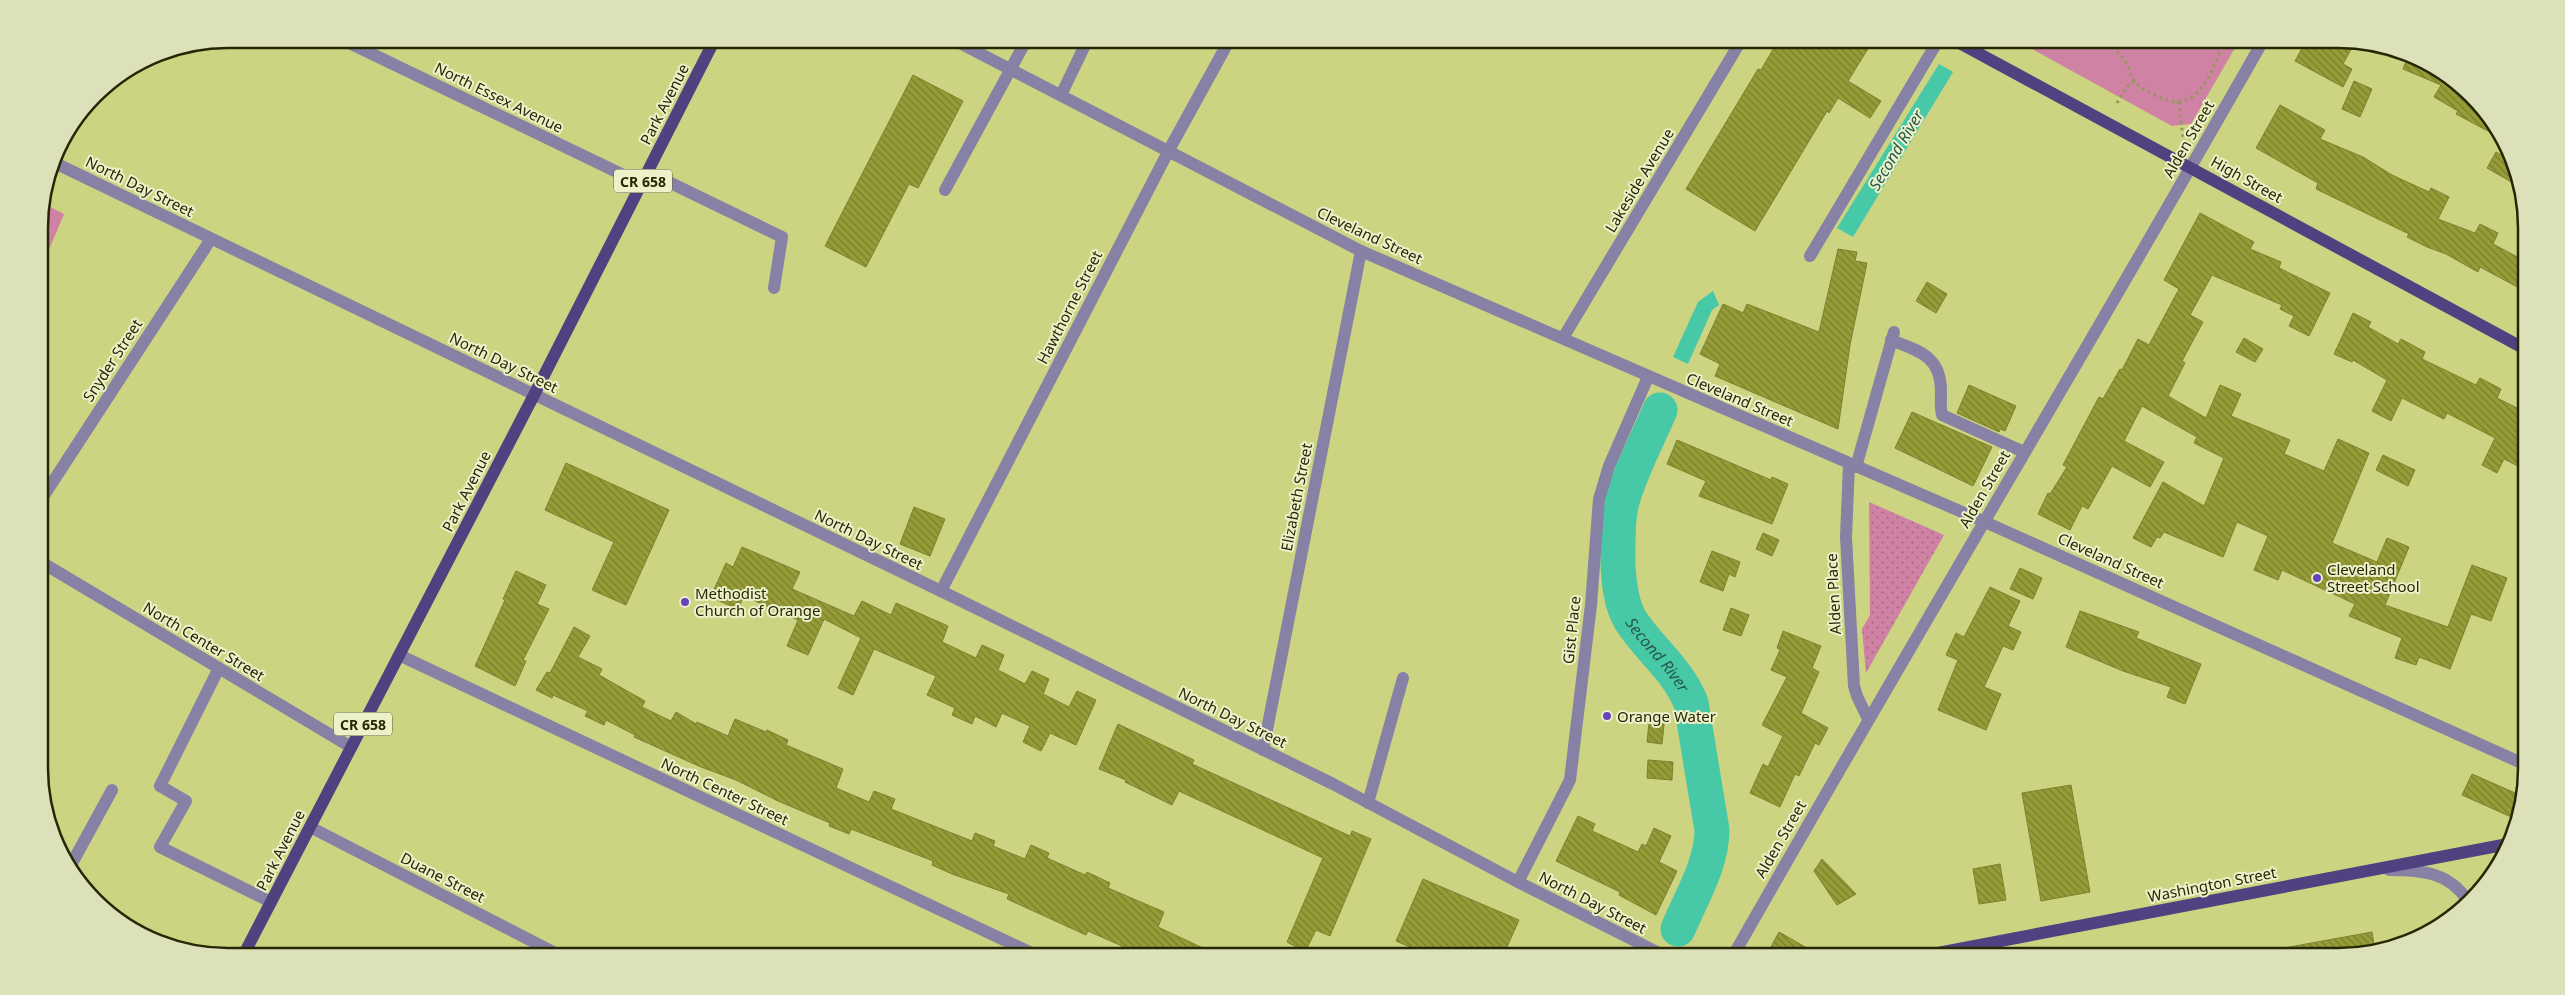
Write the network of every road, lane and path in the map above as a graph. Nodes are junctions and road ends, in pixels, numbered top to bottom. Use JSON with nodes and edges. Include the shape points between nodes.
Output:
{"nodes":[{"id":1,"x":360,"y":48,"type":"edge"},
{"id":2,"x":710,"y":48,"type":"edge"},
{"id":3,"x":970,"y":48,"type":"edge"},
{"id":4,"x":1022,"y":48,"type":"edge"},
{"id":5,"x":1084,"y":48,"type":"edge"},
{"id":6,"x":1225,"y":48,"type":"edge"},
{"id":7,"x":1737,"y":48,"type":"edge"},
{"id":8,"x":1934,"y":48,"type":"edge"},
{"id":9,"x":1969,"y":48,"type":"edge"},
{"id":10,"x":2111,"y":48,"type":"edge"},
{"id":11,"x":2221,"y":48,"type":"edge"},
{"id":12,"x":2259,"y":48,"type":"edge"},
{"id":13,"x":1011,"y":69,"type":"junction"},
{"id":14,"x":2135,"y":82,"type":"junction"},
{"id":15,"x":1061,"y":95,"type":"junction"},
{"id":16,"x":2179,"y":102,"type":"junction"},
{"id":17,"x":2117,"y":103,"type":"dead end"},
{"id":18,"x":2183,"y":138,"type":"dead end"},
{"id":19,"x":1169,"y":150,"type":"junction"},
{"id":20,"x":59,"y":165,"type":"edge"},
{"id":21,"x":2191,"y":167,"type":"junction"},
{"id":22,"x":648,"y":172,"type":"junction"},
{"id":23,"x":642,"y":184,"type":"junction"},
{"id":24,"x":945,"y":190,"type":"dead end"},
{"id":25,"x":211,"y":239,"type":"junction"},
{"id":26,"x":1361,"y":251,"type":"junction"},
{"id":27,"x":1810,"y":256,"type":"dead end"},
{"id":28,"x":774,"y":288,"type":"dead end"},
{"id":29,"x":1563,"y":338,"type":"junction"},
{"id":30,"x":2518,"y":346,"type":"edge"},
{"id":31,"x":1648,"y":377,"type":"junction"},
{"id":32,"x":534,"y":395,"type":"junction"},
{"id":33,"x":2024,"y":452,"type":"junction"},
{"id":34,"x":1852,"y":465,"type":"junction"},
{"id":35,"x":48,"y":489,"type":"edge"},
{"id":36,"x":1985,"y":522,"type":"junction"},
{"id":37,"x":48,"y":566,"type":"edge"},
{"id":38,"x":941,"y":591,"type":"junction"},
{"id":39,"x":399,"y":655,"type":"junction"},
{"id":40,"x":219,"y":668,"type":"junction"},
{"id":41,"x":1403,"y":678,"type":"dead end"},
{"id":42,"x":1868,"y":719,"type":"junction"},
{"id":43,"x":351,"y":747,"type":"junction"},
{"id":44,"x":1263,"y":750,"type":"junction"},
{"id":45,"x":2518,"y":761,"type":"edge"},
{"id":46,"x":112,"y":790,"type":"dead end"},
{"id":47,"x":1368,"y":803,"type":"junction"},
{"id":48,"x":310,"y":827,"type":"junction"},
{"id":49,"x":2500,"y":846,"type":"edge"},
{"id":50,"x":73,"y":859,"type":"edge"},
{"id":51,"x":2367,"y":870,"type":"junction"},
{"id":52,"x":1518,"y":882,"type":"junction"},
{"id":53,"x":2463,"y":896,"type":"edge"},
{"id":54,"x":271,"y":902,"type":"junction"},
{"id":55,"x":247,"y":948,"type":"edge"},
{"id":56,"x":545,"y":948,"type":"edge"},
{"id":57,"x":1021,"y":948,"type":"edge"},
{"id":58,"x":1649,"y":948,"type":"edge"},
{"id":59,"x":1738,"y":948,"type":"edge"},
{"id":60,"x":1970,"y":948,"type":"edge"}],
"edges":[{"from":1,"to":23,"type":"street","name":"North Essex Avenue"},
{"from":2,"to":22,"type":"main road","name":"Park Avenue","number":"CR 658"},
{"from":3,"to":13,"type":"street","name":"Cleveland Street"},
{"from":4,"to":13,"type":"street"},
{"from":5,"to":15,"type":"street"},
{"from":6,"to":19,"type":"street","name":"Hawthorne Street"},
{"from":7,"to":29,"type":"street","name":"Lakeside Avenue"},
{"from":8,"to":27,"type":"street"},
{"from":9,"to":21,"type":"main road","name":"High Street"},
{"from":10,"to":14,"type":"path","via":[[2118,52]]},
{"from":11,"to":16,"type":"path","via":[[2204,86],[2197,94]]},
{"from":12,"to":21,"type":"street","name":"Alden Street"},
{"from":13,"to":15,"type":"street","name":"Cleveland Street"},
{"from":13,"to":24,"type":"street"},
{"from":14,"to":16,"type":"path","via":[[2154,95]]},
{"from":14,"to":17,"type":"path","via":[[2127,86]]},
{"from":15,"to":19,"type":"street","name":"Cleveland Street"},
{"from":16,"to":18,"type":"path"},
{"from":19,"to":26,"type":"street","name":"Cleveland Street"},
{"from":19,"to":38,"type":"street","name":"Hawthorne Street"},
{"from":20,"to":25,"type":"street","name":"North Day Street"},
{"from":21,"to":30,"type":"main road","name":"High Street"},
{"from":21,"to":33,"type":"street","name":"Alden Street"},
{"from":22,"to":23,"type":"main road","name":"Park Avenue","number":"CR 658"},
{"from":22,"to":28,"type":"street","via":[[782,237]]},
{"from":23,"to":32,"type":"main road","name":"Park Avenue","number":"CR 658"},
{"from":25,"to":32,"type":"street","name":"North Day Street"},
{"from":25,"to":35,"type":"street","name":"Snyder Street"},
{"from":26,"to":29,"type":"street","name":"Cleveland Street"},
{"from":26,"to":44,"type":"street","name":"Elizabeth Street"},
{"from":29,"to":31,"type":"street","name":"Cleveland Street"},
{"from":31,"to":34,"type":"street","name":"Cleveland Street"},
{"from":31,"to":52,"type":"street","name":"Gist Place","via":[[1609,466],[1599,499],[1591,605],[1570,780]]},
{"from":32,"to":38,"type":"street","name":"North Day Street"},
{"from":32,"to":39,"type":"main road","name":"Park Avenue","number":"CR 658"},
{"from":33,"to":34,"type":"street","name":"Alden Place","via":[[1942,415],[1941,390],[1932,360],[1892,336]]},
{"from":33,"to":36,"type":"street","name":"Alden Street"},
{"from":34,"to":36,"type":"street","name":"Cleveland Street"},
{"from":34,"to":42,"type":"street","name":"Alden Place","via":[[1846,537],[1853,668],[1856,696]]},
{"from":36,"to":42,"type":"street","name":"Alden Street"},
{"from":36,"to":45,"type":"street","name":"Cleveland Street"},
{"from":37,"to":40,"type":"street","name":"North Center Street"},
{"from":38,"to":44,"type":"street","name":"North Day Street"},
{"from":39,"to":43,"type":"main road","name":"Park Avenue","number":"CR 658"},
{"from":39,"to":57,"type":"street","name":"North Center Street"},
{"from":40,"to":43,"type":"street","name":"North Center Street"},
{"from":40,"to":54,"type":"street","via":[[160,786],[186,800],[160,847]]},
{"from":41,"to":47,"type":"street"},
{"from":42,"to":59,"type":"street","name":"Alden Street"},
{"from":43,"to":48,"type":"main road","name":"Park Avenue","number":"CR 658"},
{"from":44,"to":47,"type":"street","name":"North Day Street"},
{"from":46,"to":50,"type":"street"},
{"from":47,"to":52,"type":"street","name":"North Day Street"},
{"from":48,"to":54,"type":"main road","name":"Park Avenue","number":"CR 658"},
{"from":48,"to":56,"type":"street","name":"Duane Street"},
{"from":49,"to":51,"type":"main road","name":"Washington Street"},
{"from":51,"to":53,"type":"street","via":[[2420,870],[2438,874]]},
{"from":51,"to":60,"type":"main road","name":"Washington Street"},
{"from":52,"to":58,"type":"street","name":"North Day Street"},
{"from":54,"to":55,"type":"main road","name":"Park Avenue","number":"CR 658"}]}
